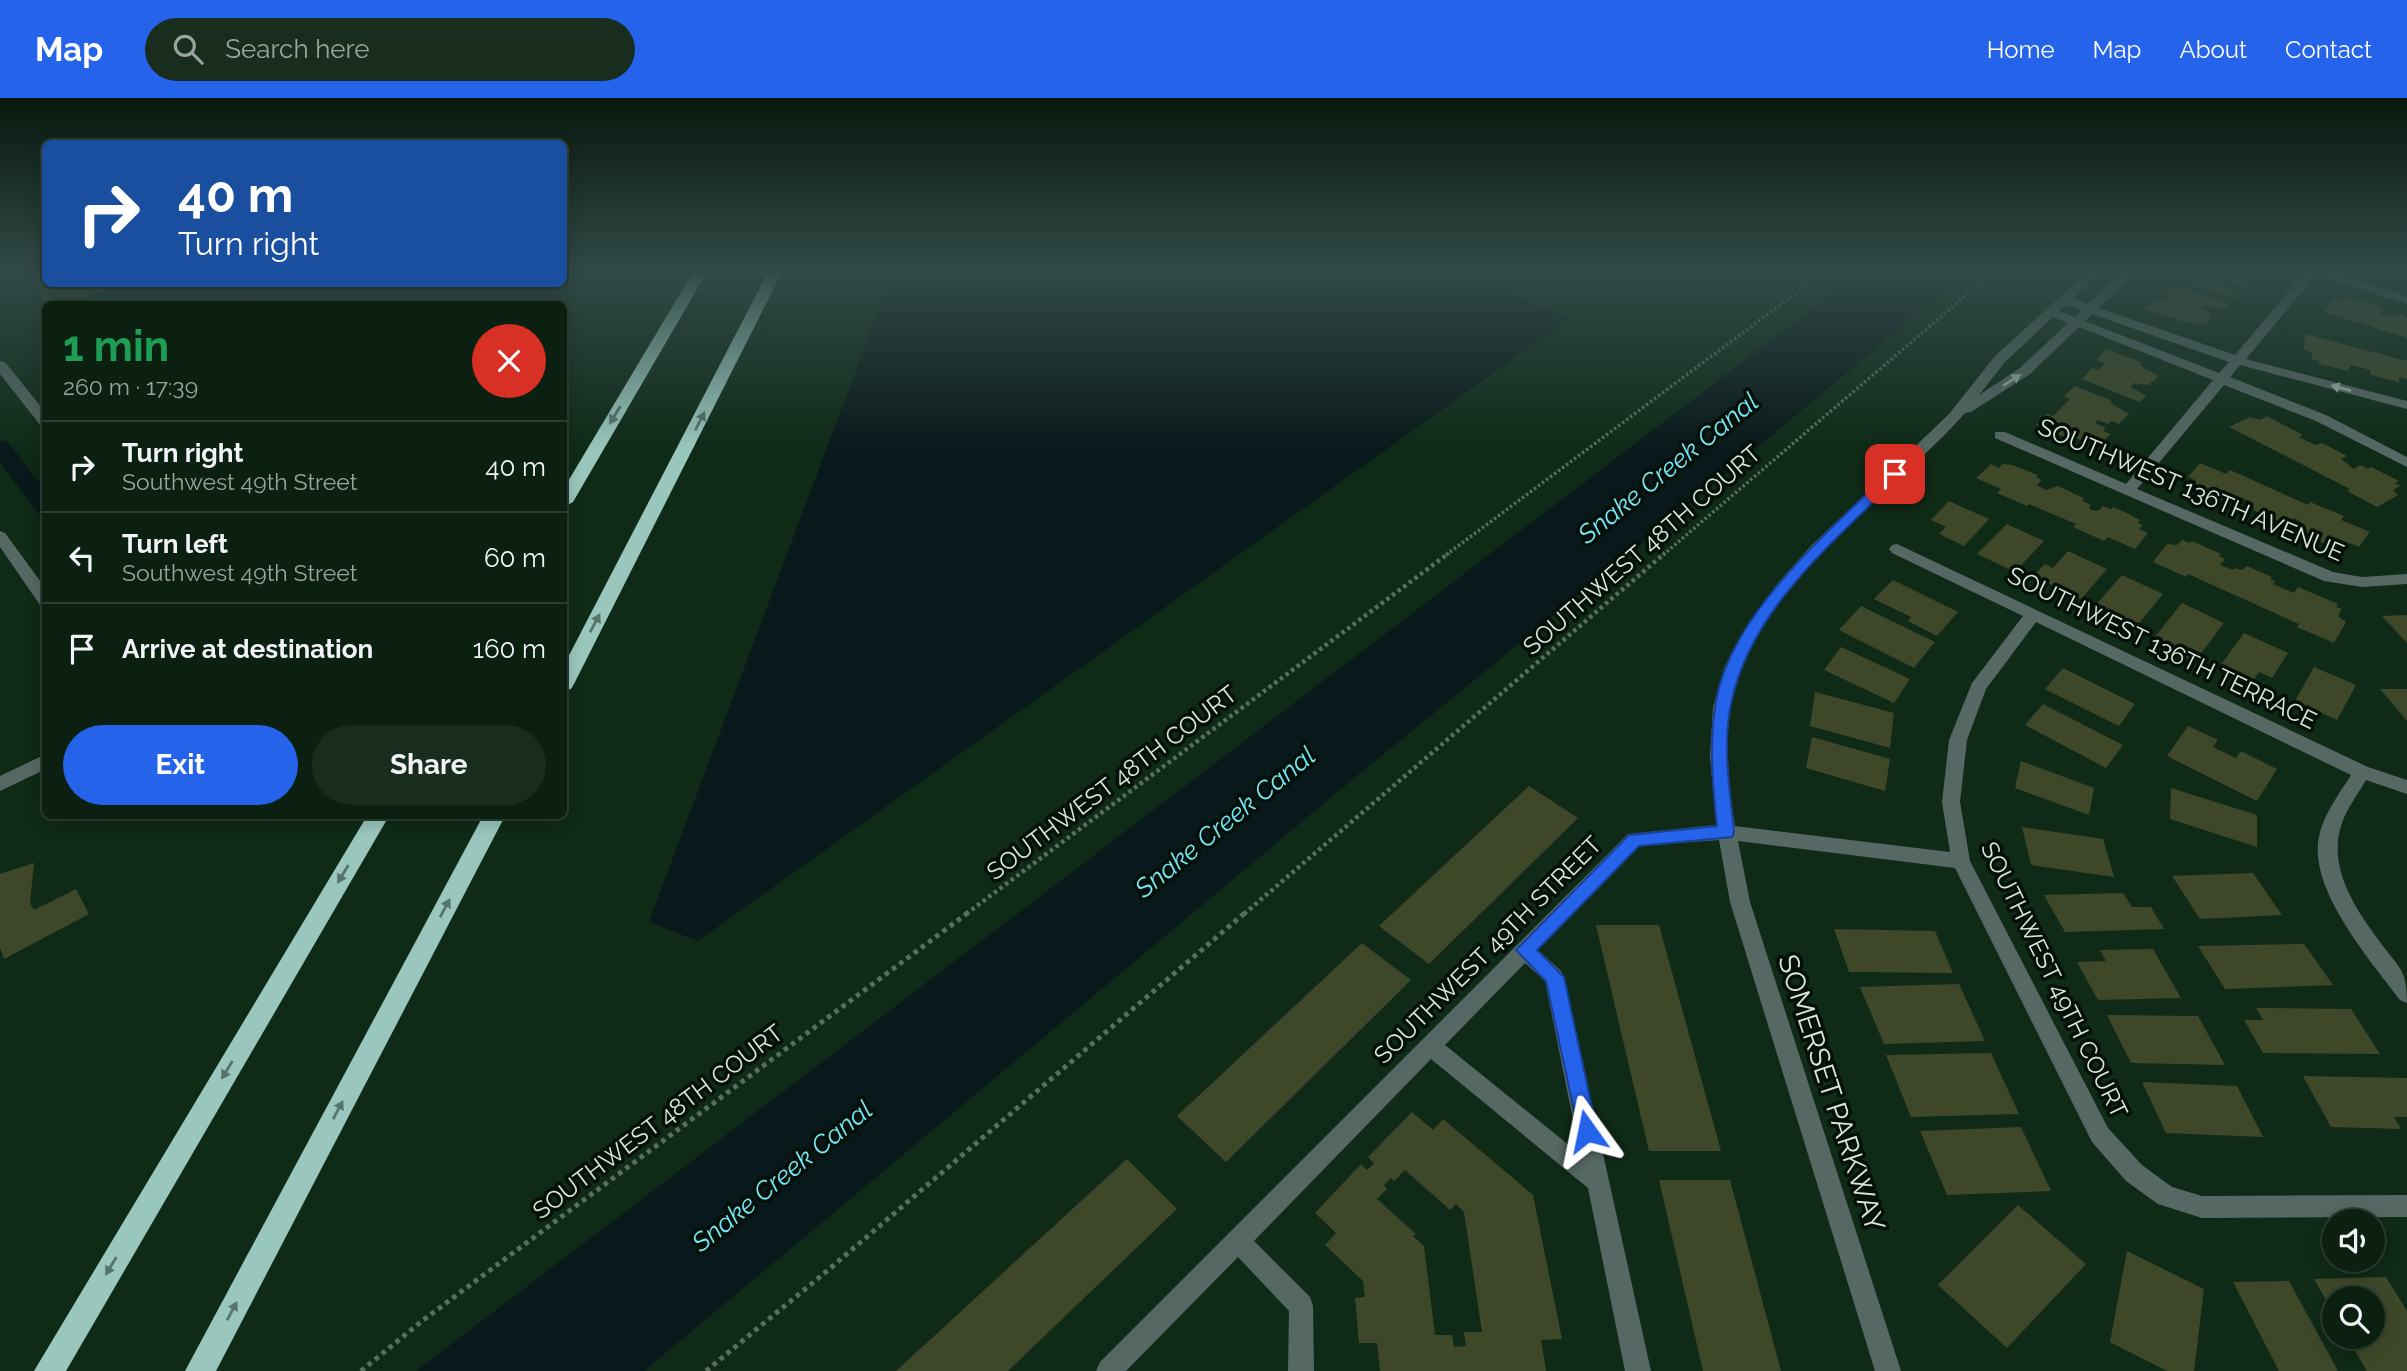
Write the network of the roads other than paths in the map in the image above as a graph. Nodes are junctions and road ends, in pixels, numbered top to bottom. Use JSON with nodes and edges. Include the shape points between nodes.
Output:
{"nodes":[{"id":1,"x":665,"y":331,"type":"edge"},
{"id":2,"x":745,"y":331,"type":"edge"},
{"id":3,"x":2031,"y":331,"type":"edge"},
{"id":4,"x":2069,"y":331,"type":"edge"},
{"id":5,"x":2103,"y":331,"type":"edge"},
{"id":6,"x":2155,"y":331,"type":"edge"},
{"id":7,"x":2263,"y":331,"type":"edge"},
{"id":8,"x":2239,"y":361,"type":"junction"},
{"id":9,"x":0,"y":365,"type":"edge"},
{"id":10,"x":2224,"y":378,"type":"junction"},
{"id":11,"x":2407,"y":405,"type":"edge"},
{"id":12,"x":1954,"y":416,"type":"junction"},
{"id":13,"x":42,"y":418,"type":"edge"},
{"id":14,"x":2000,"y":435,"type":"dead end"},
{"id":15,"x":2407,"y":463,"type":"edge"},
{"id":16,"x":2128,"y":490,"type":"junction"},
{"id":17,"x":567,"y":497,"type":"edge"},
{"id":18,"x":0,"y":536,"type":"edge"},
{"id":19,"x":1897,"y":549,"type":"dead end"},
{"id":20,"x":2407,"y":579,"type":"edge"},
{"id":21,"x":42,"y":595,"type":"edge"},
{"id":22,"x":2033,"y":614,"type":"junction"},
{"id":23,"x":567,"y":678,"type":"edge"},
{"id":24,"x":42,"y":763,"type":"edge"},
{"id":25,"x":2362,"y":772,"type":"junction"},
{"id":26,"x":0,"y":784,"type":"edge"},
{"id":27,"x":2407,"y":787,"type":"edge"},
{"id":28,"x":376,"y":819,"type":"edge"},
{"id":29,"x":492,"y":819,"type":"edge"},
{"id":30,"x":1726,"y":832,"type":"junction"},
{"id":31,"x":1961,"y":861,"type":"junction"},
{"id":32,"x":1525,"y":950,"type":"junction"},
{"id":33,"x":2407,"y":994,"type":"edge"},
{"id":34,"x":1431,"y":1046,"type":"junction"},
{"id":35,"x":1598,"y":1182,"type":"junction"},
{"id":36,"x":2407,"y":1206,"type":"edge"},
{"id":37,"x":1238,"y":1241,"type":"junction"},
{"id":38,"x":1112,"y":1370,"type":"edge"},
{"id":39,"x":49,"y":1371,"type":"edge"},
{"id":40,"x":200,"y":1371,"type":"edge"},
{"id":41,"x":1301,"y":1371,"type":"edge"},
{"id":42,"x":1638,"y":1371,"type":"edge"},
{"id":43,"x":1888,"y":1371,"type":"edge"}],
"edges":[{"from":1,"to":17,"type":"highway","one_way":true},
{"from":23,"to":2,"type":"highway","one_way":true},
{"from":3,"to":12,"type":"street","via":[[1998,361]]},
{"from":12,"to":4,"type":"street","one_way":true,"via":[[2025,372]]},
{"from":5,"to":10,"type":"street"},
{"from":6,"to":8,"type":"street"},
{"from":7,"to":8,"type":"street"},
{"from":8,"to":10,"type":"street"},
{"from":11,"to":8,"type":"street","one_way":true},
{"from":9,"to":13,"type":"street"},
{"from":10,"to":15,"type":"street","via":[[2320,418]]},
{"from":10,"to":16,"type":"street"},
{"from":12,"to":30,"type":"street","via":[[1790,579],[1747,639],[1723,706],[1719,760]]},
{"from":14,"to":16,"type":"street","name":"SOUTHWEST 136TH AVENUE"},
{"from":16,"to":20,"type":"street","name":"SOUTHWEST 136TH AVENUE","via":[[2330,577],[2362,582]]},
{"from":18,"to":21,"type":"street"},
{"from":19,"to":22,"type":"street","name":"SOUTHWEST 136TH TERRACE"},
{"from":22,"to":25,"type":"street","name":"SOUTHWEST 136TH TERRACE"},
{"from":22,"to":31,"type":"street","name":"SOUTHWEST 49TH COURT","via":[[1978,687],[1958,740],[1951,802]]},
{"from":24,"to":26,"type":"street"},
{"from":25,"to":27,"type":"street","name":"SOUTHWEST 136TH TERRACE"},
{"from":25,"to":33,"type":"street","via":[[2331,824],[2327,855],[2341,899]]},
{"from":28,"to":39,"type":"highway","one_way":true},
{"from":40,"to":29,"type":"highway","one_way":true},
{"from":30,"to":31,"type":"street","name":"SOUTHWEST 49TH STREET"},
{"from":30,"to":32,"type":"street","name":"SOUTHWEST 49TH STREET","via":[[1635,839]]},
{"from":30,"to":43,"type":"street","name":"SOMERSET PARKWAY","via":[[1740,902]]},
{"from":31,"to":36,"type":"street","name":"SOUTHWEST 49TH COURT","via":[[2100,1135],[2134,1173],[2166,1196],[2202,1207]]},
{"from":32,"to":34,"type":"street","name":"SOUTHWEST 49TH STREET"},
{"from":32,"to":35,"type":"street","via":[[1555,977]]},
{"from":34,"to":35,"type":"street"},
{"from":34,"to":37,"type":"street","name":"SOUTHWEST 49TH STREET"},
{"from":35,"to":42,"type":"street"},
{"from":37,"to":38,"type":"street","name":"SOUTHWEST 49TH STREET"},
{"from":37,"to":41,"type":"street","via":[[1301,1306]]}]}
